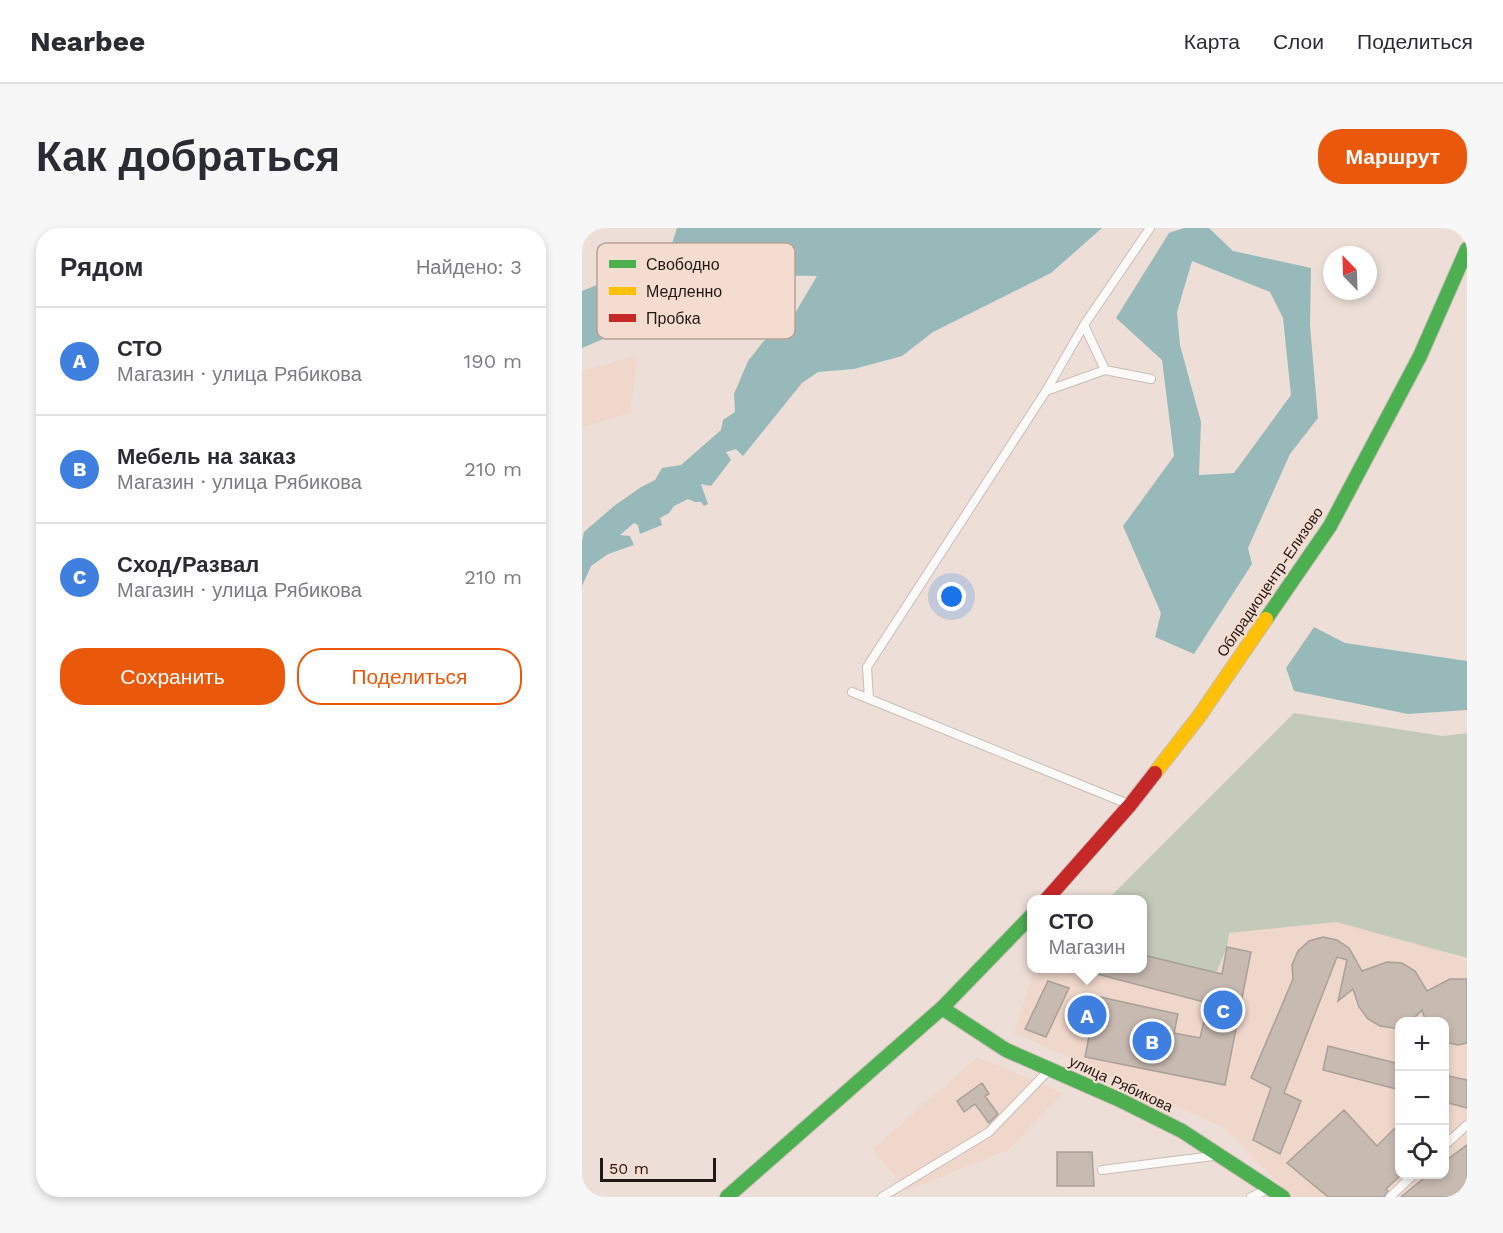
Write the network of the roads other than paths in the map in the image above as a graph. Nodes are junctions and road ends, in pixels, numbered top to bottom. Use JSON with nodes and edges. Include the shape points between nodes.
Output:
{"nodes":[{"id":1,"x":1150,"y":228,"type":"edge"},
{"id":2,"x":1467,"y":249,"type":"edge"},
{"id":3,"x":1084,"y":325,"type":"junction"},
{"id":4,"x":1105,"y":370,"type":"junction"},
{"id":5,"x":1151,"y":379,"type":"dead end"},
{"id":6,"x":1046,"y":391,"type":"junction"},
{"id":7,"x":852,"y":692,"type":"dead end"},
{"id":8,"x":869,"y":699,"type":"junction"},
{"id":9,"x":1130,"y":804,"type":"junction"},
{"id":10,"x":1050,"y":895,"type":"edge"},
{"id":11,"x":1027,"y":920,"type":"edge"},
{"id":12,"x":942,"y":1008,"type":"junction"},
{"id":13,"x":1050,"y":1070,"type":"junction"},
{"id":14,"x":1467,"y":1125,"type":"edge"},
{"id":15,"x":1449,"y":1141,"type":"edge"},
{"id":16,"x":1221,"y":1155,"type":"junction"},
{"id":17,"x":1102,"y":1170,"type":"dead end"},
{"id":18,"x":1409,"y":1179,"type":"edge"},
{"id":19,"x":1271,"y":1188,"type":"junction"},
{"id":20,"x":727,"y":1197,"type":"edge"},
{"id":21,"x":882,"y":1197,"type":"edge"},
{"id":22,"x":1251,"y":1197,"type":"edge"},
{"id":23,"x":1283,"y":1197,"type":"edge"},
{"id":24,"x":1390,"y":1197,"type":"edge"}],
"edges":[{"from":1,"to":3,"type":"lane"},
{"from":2,"to":9,"type":"street","name":"Облрадиоцентр-Елизово","via":[[1420,356],[1330,526],[1200,715]]},
{"from":3,"to":4,"type":"lane"},
{"from":3,"to":6,"type":"lane"},
{"from":4,"to":5,"type":"lane"},
{"from":4,"to":6,"type":"lane"},
{"from":6,"to":8,"type":"lane","via":[[867,667]]},
{"from":7,"to":8,"type":"lane"},
{"from":8,"to":9,"type":"lane"},
{"from":9,"to":10,"type":"street","name":"Облрадиоцентр-Елизово"},
{"from":11,"to":12,"type":"street"},
{"from":12,"to":13,"type":"street","name":"улица Рябикова","via":[[1006,1050]]},
{"from":12,"to":20,"type":"street"},
{"from":13,"to":16,"type":"street","name":"улица Рябикова","via":[[1120,1100]]},
{"from":13,"to":21,"type":"lane","via":[[989,1132]]},
{"from":14,"to":15,"type":"lane"},
{"from":16,"to":17,"type":"lane"},
{"from":16,"to":19,"type":"street","name":"улица Рябикова"},
{"from":18,"to":24,"type":"lane"},
{"from":19,"to":22,"type":"lane"},
{"from":19,"to":23,"type":"street","name":"улица Рябикова"}]}
